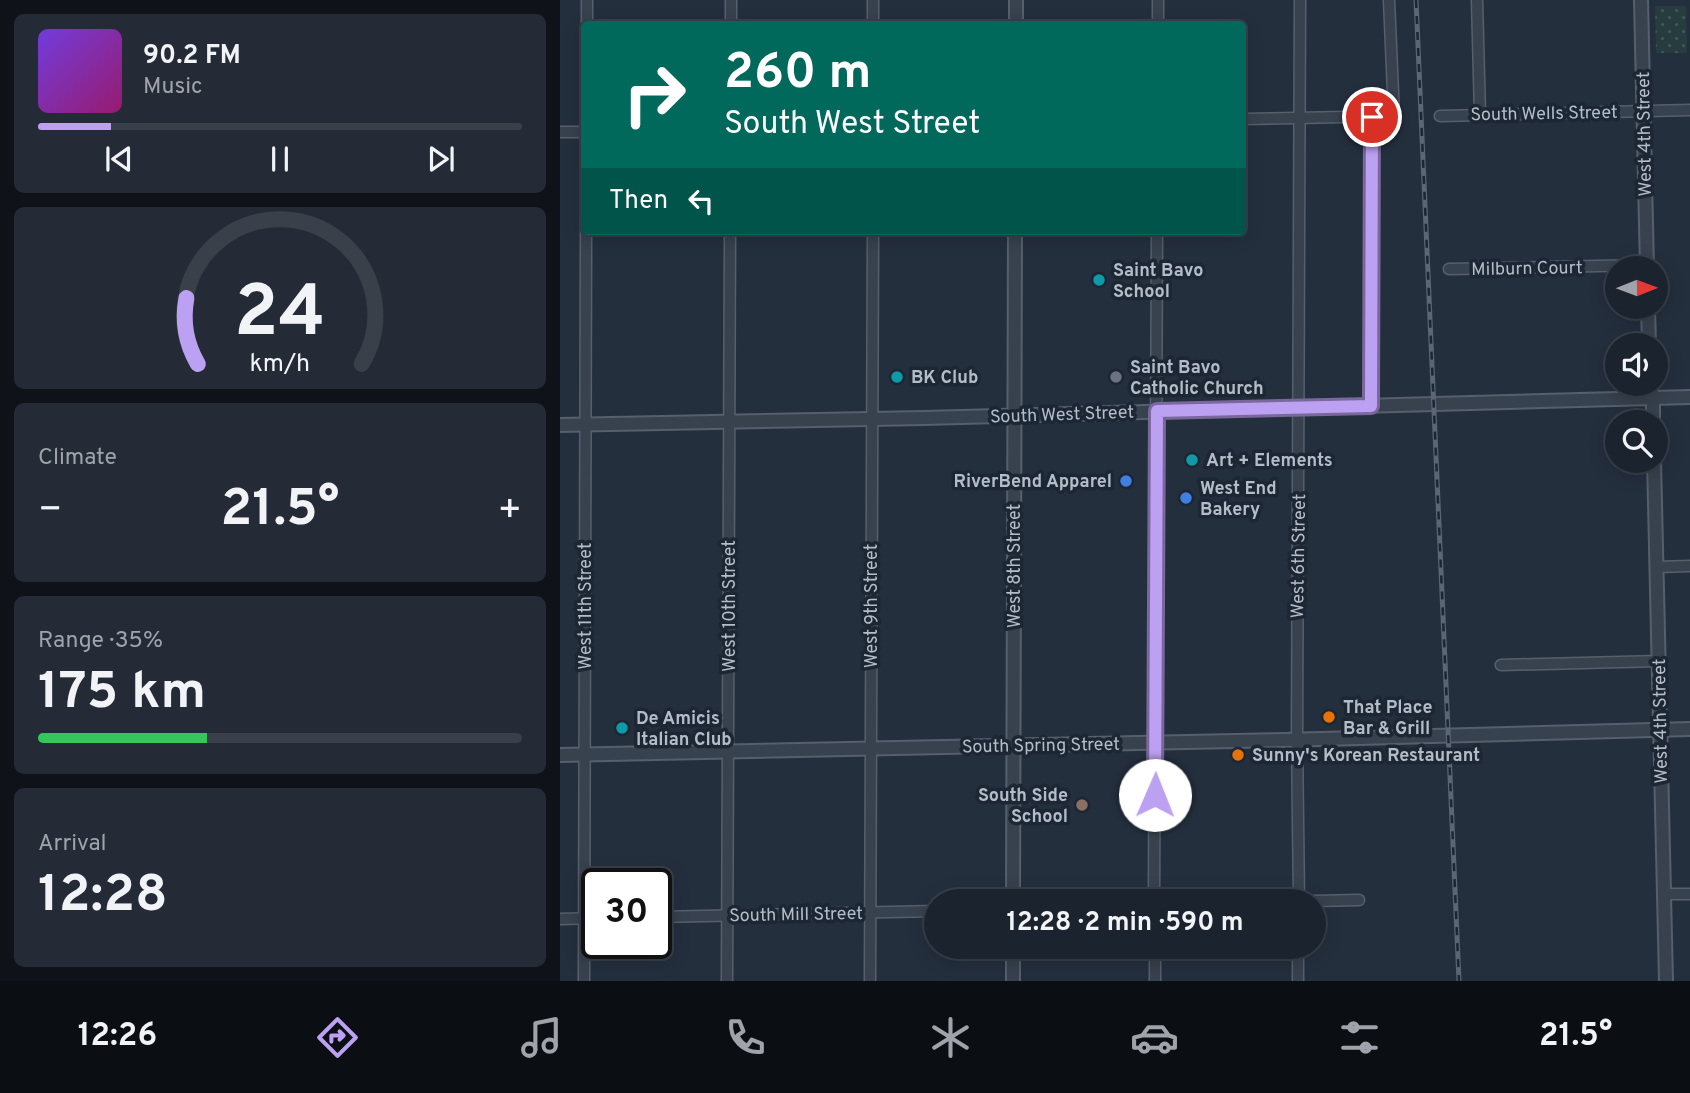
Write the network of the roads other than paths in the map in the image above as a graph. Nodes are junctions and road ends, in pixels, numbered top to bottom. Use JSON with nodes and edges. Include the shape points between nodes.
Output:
{"nodes":[{"id":1,"x":587,"y":0,"type":"edge"},
{"id":2,"x":731,"y":0,"type":"edge"},
{"id":3,"x":873,"y":0,"type":"edge"},
{"id":4,"x":1016,"y":0,"type":"edge"},
{"id":5,"x":1158,"y":0,"type":"edge"},
{"id":6,"x":1300,"y":0,"type":"edge"},
{"id":7,"x":1389,"y":0,"type":"edge"},
{"id":8,"x":1477,"y":0,"type":"edge"},
{"id":9,"x":1641,"y":0,"type":"edge"},
{"id":10,"x":587,"y":21,"type":"edge"},
{"id":11,"x":731,"y":21,"type":"edge"},
{"id":12,"x":873,"y":21,"type":"edge"},
{"id":13,"x":1016,"y":21,"type":"edge"},
{"id":14,"x":1158,"y":21,"type":"edge"},
{"id":15,"x":1690,"y":110,"type":"edge"},
{"id":16,"x":1643,"y":111,"type":"junction"},
{"id":17,"x":1480,"y":115,"type":"junction"},
{"id":18,"x":1440,"y":116,"type":"dead end"},
{"id":19,"x":1372,"y":117,"type":"junction"},
{"id":20,"x":1299,"y":118,"type":"junction"},
{"id":21,"x":1246,"y":119,"type":"edge"},
{"id":22,"x":560,"y":132,"type":"edge"},
{"id":23,"x":581,"y":132,"type":"edge"},
{"id":24,"x":586,"y":235,"type":"edge"},
{"id":25,"x":730,"y":235,"type":"edge"},
{"id":26,"x":873,"y":235,"type":"edge"},
{"id":27,"x":1015,"y":235,"type":"edge"},
{"id":28,"x":1157,"y":235,"type":"edge"},
{"id":29,"x":1647,"y":256,"type":"edge"},
{"id":30,"x":1605,"y":267,"type":"edge"},
{"id":31,"x":1449,"y":270,"type":"dead end"},
{"id":32,"x":1690,"y":397,"type":"edge"},
{"id":33,"x":1653,"y":398,"type":"junction"},
{"id":34,"x":1371,"y":406,"type":"junction"},
{"id":35,"x":1299,"y":408,"type":"junction"},
{"id":36,"x":1653,"y":410,"type":"edge"},
{"id":37,"x":1157,"y":411,"type":"junction"},
{"id":38,"x":1015,"y":415,"type":"junction"},
{"id":39,"x":872,"y":419,"type":"junction"},
{"id":40,"x":729,"y":422,"type":"junction"},
{"id":41,"x":560,"y":425,"type":"edge"},
{"id":42,"x":584,"y":425,"type":"junction"},
{"id":43,"x":1654,"y":473,"type":"edge"},
{"id":44,"x":1690,"y":566,"type":"edge"},
{"id":45,"x":1656,"y":567,"type":"junction"},
{"id":46,"x":1659,"y":661,"type":"junction"},
{"id":47,"x":1501,"y":665,"type":"dead end"},
{"id":48,"x":1690,"y":729,"type":"edge"},
{"id":49,"x":1660,"y":730,"type":"junction"},
{"id":50,"x":1297,"y":739,"type":"junction"},
{"id":51,"x":1155,"y":742,"type":"junction"},
{"id":52,"x":1013,"y":746,"type":"junction"},
{"id":53,"x":870,"y":750,"type":"junction"},
{"id":54,"x":728,"y":752,"type":"junction"},
{"id":55,"x":584,"y":754,"type":"junction"},
{"id":56,"x":560,"y":755,"type":"edge"},
{"id":57,"x":584,"y":868,"type":"edge"},
{"id":58,"x":1013,"y":889,"type":"edge"},
{"id":59,"x":1154,"y":889,"type":"edge"},
{"id":60,"x":1298,"y":889,"type":"edge"},
{"id":61,"x":1664,"y":894,"type":"junction"},
{"id":62,"x":1690,"y":894,"type":"edge"},
{"id":63,"x":1359,"y":900,"type":"dead end"},
{"id":64,"x":1326,"y":901,"type":"edge"},
{"id":65,"x":924,"y":911,"type":"edge"},
{"id":66,"x":870,"y":912,"type":"junction"},
{"id":67,"x":727,"y":915,"type":"junction"},
{"id":68,"x":672,"y":917,"type":"edge"},
{"id":69,"x":560,"y":919,"type":"edge"},
{"id":70,"x":581,"y":919,"type":"edge"},
{"id":71,"x":584,"y":959,"type":"edge"},
{"id":72,"x":1013,"y":959,"type":"edge"},
{"id":73,"x":1155,"y":959,"type":"edge"},
{"id":74,"x":1298,"y":959,"type":"edge"},
{"id":75,"x":584,"y":981,"type":"edge"},
{"id":76,"x":727,"y":981,"type":"edge"},
{"id":77,"x":870,"y":981,"type":"edge"},
{"id":78,"x":1013,"y":981,"type":"edge"},
{"id":79,"x":1155,"y":981,"type":"edge"},
{"id":80,"x":1298,"y":981,"type":"edge"},
{"id":81,"x":1666,"y":981,"type":"edge"}],
"edges":[{"from":1,"to":10,"type":"street"},
{"from":2,"to":11,"type":"street"},
{"from":3,"to":12,"type":"street"},
{"from":4,"to":13,"type":"street"},
{"from":5,"to":14,"type":"street"},
{"from":6,"to":20,"type":"street","name":"West 6th Street"},
{"from":7,"to":19,"type":"street","via":[[1394,116]]},
{"from":8,"to":17,"type":"street"},
{"from":9,"to":16,"type":"street","name":"West 4th Street"},
{"from":15,"to":16,"type":"street","name":"South Wells Street"},
{"from":16,"to":17,"type":"street","name":"South Wells Street"},
{"from":16,"to":29,"type":"street","name":"West 4th Street"},
{"from":17,"to":18,"type":"street","name":"South Wells Street"},
{"from":19,"to":20,"type":"street"},
{"from":19,"to":34,"type":"street"},
{"from":20,"to":21,"type":"street"},
{"from":20,"to":35,"type":"street","name":"West 6th Street"},
{"from":22,"to":23,"type":"street"},
{"from":24,"to":42,"type":"street","name":"West 11th Street"},
{"from":25,"to":40,"type":"street","name":"West 10th Street"},
{"from":26,"to":39,"type":"street","name":"West 9th Street"},
{"from":27,"to":38,"type":"street","name":"West 8th Street"},
{"from":28,"to":37,"type":"street"},
{"from":30,"to":31,"type":"street","name":"Milburn Court"},
{"from":32,"to":33,"type":"street","name":"South West Street"},
{"from":33,"to":34,"type":"street","name":"South West Street"},
{"from":33,"to":36,"type":"street"},
{"from":34,"to":35,"type":"street","name":"South West Street"},
{"from":35,"to":37,"type":"street","name":"South West Street"},
{"from":35,"to":50,"type":"street","name":"West 6th Street"},
{"from":37,"to":38,"type":"street","name":"South West Street"},
{"from":37,"to":51,"type":"street"},
{"from":38,"to":39,"type":"street","name":"South West Street"},
{"from":38,"to":52,"type":"street","name":"West 8th Street"},
{"from":39,"to":40,"type":"street","name":"South West Street"},
{"from":39,"to":53,"type":"street","name":"West 9th Street"},
{"from":40,"to":42,"type":"street","name":"South West Street"},
{"from":40,"to":54,"type":"street","name":"West 10th Street"},
{"from":41,"to":42,"type":"street","name":"South West Street"},
{"from":42,"to":55,"type":"street","name":"West 11th Street"},
{"from":43,"to":45,"type":"street","name":"West 4th Street"},
{"from":44,"to":45,"type":"street"},
{"from":45,"to":46,"type":"street","name":"West 4th Street"},
{"from":46,"to":47,"type":"street"},
{"from":46,"to":49,"type":"street","name":"West 4th Street"},
{"from":48,"to":49,"type":"street","name":"South Spring Street"},
{"from":49,"to":50,"type":"street","name":"South Spring Street"},
{"from":49,"to":61,"type":"street","name":"West 4th Street"},
{"from":50,"to":51,"type":"street","name":"South Spring Street"},
{"from":50,"to":60,"type":"street","name":"West 6th Street"},
{"from":51,"to":52,"type":"street","name":"South Spring Street"},
{"from":51,"to":59,"type":"street"},
{"from":52,"to":53,"type":"street","name":"South Spring Street"},
{"from":52,"to":58,"type":"street","name":"West 8th Street"},
{"from":53,"to":54,"type":"street","name":"South Spring Street"},
{"from":53,"to":66,"type":"street","name":"West 9th Street"},
{"from":54,"to":55,"type":"street","name":"South Spring Street"},
{"from":54,"to":67,"type":"street","name":"West 10th Street"},
{"from":55,"to":56,"type":"street","name":"South Spring Street"},
{"from":55,"to":57,"type":"street","name":"West 11th Street"},
{"from":61,"to":62,"type":"street"},
{"from":61,"to":81,"type":"street","name":"West 4th Street"},
{"from":63,"to":64,"type":"street"},
{"from":65,"to":66,"type":"street","name":"South Mill Street"},
{"from":66,"to":67,"type":"street","name":"South Mill Street"},
{"from":66,"to":77,"type":"street","name":"West 9th Street"},
{"from":67,"to":68,"type":"street","name":"South Mill Street"},
{"from":67,"to":76,"type":"street","name":"West 10th Street"},
{"from":69,"to":70,"type":"street"},
{"from":71,"to":75,"type":"street","name":"West 11th Street"},
{"from":72,"to":78,"type":"street"},
{"from":73,"to":79,"type":"street"},
{"from":74,"to":80,"type":"street"}]}
